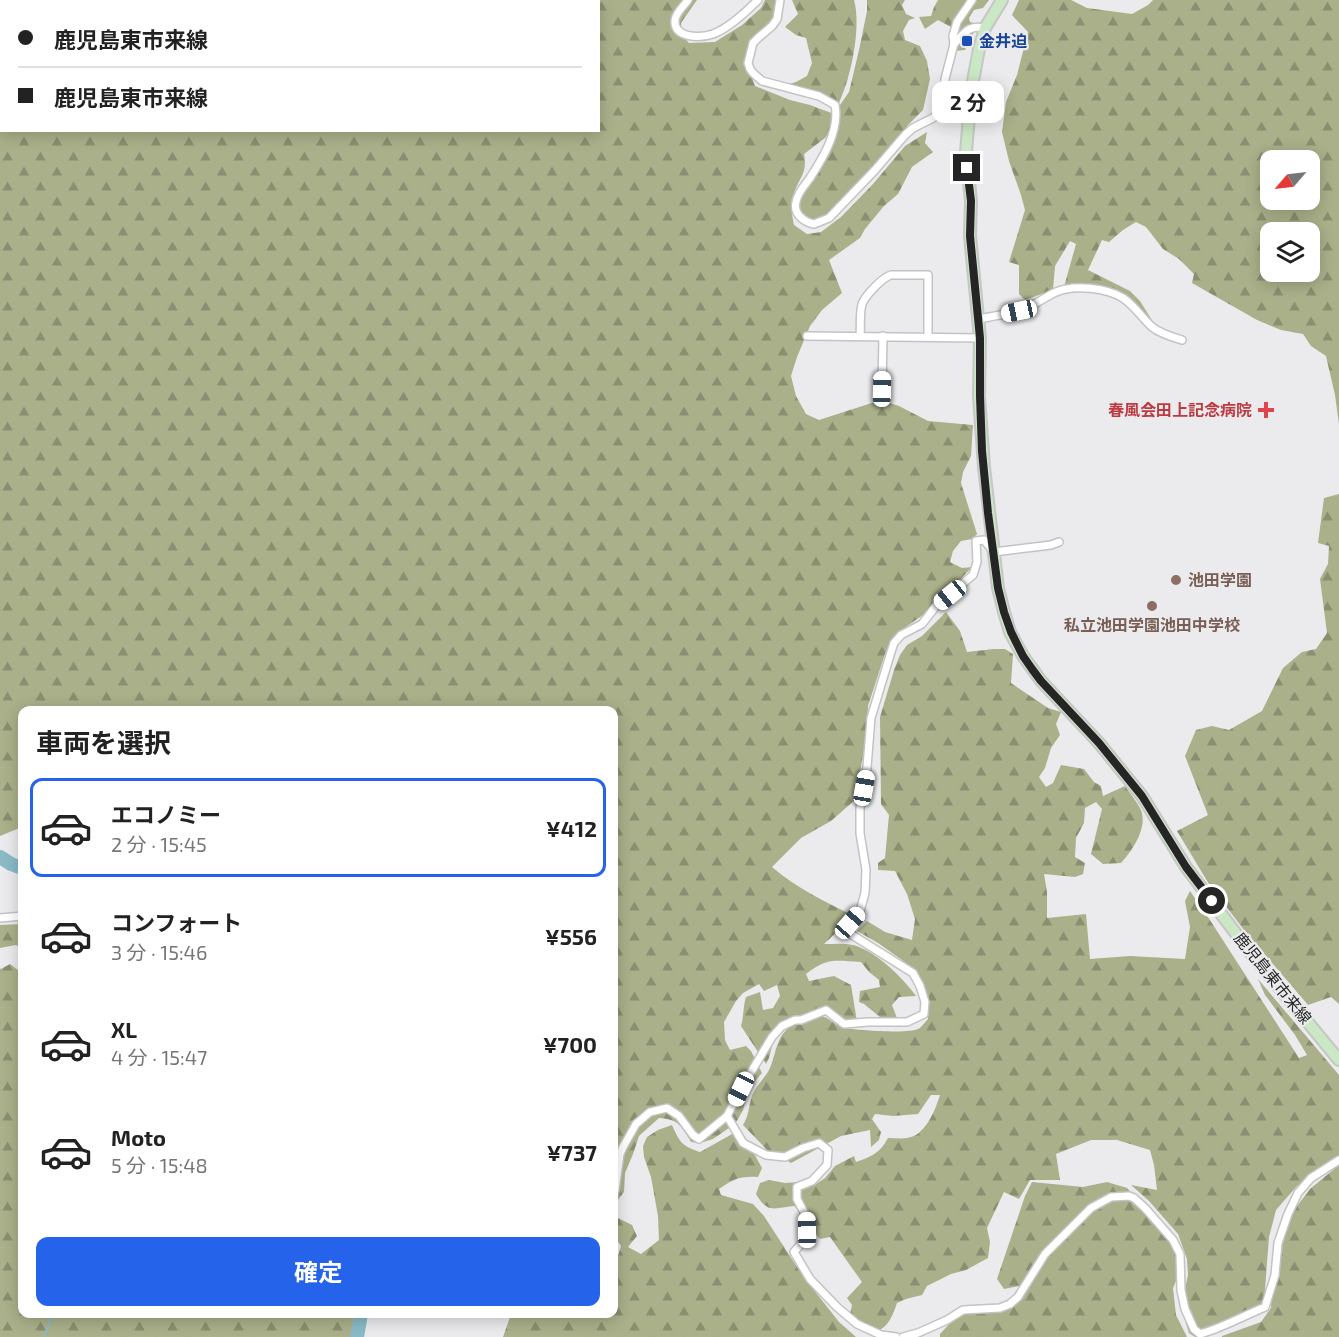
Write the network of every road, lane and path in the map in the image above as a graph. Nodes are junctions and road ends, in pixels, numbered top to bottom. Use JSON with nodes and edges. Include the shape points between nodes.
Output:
{"nodes":[{"id":1,"x":688,"y":0,"type":"edge"},
{"id":2,"x":758,"y":0,"type":"edge"},
{"id":3,"x":780,"y":0,"type":"edge"},
{"id":4,"x":972,"y":0,"type":"edge"},
{"id":5,"x":1002,"y":0,"type":"edge"},
{"id":6,"x":985,"y":28,"type":"junction"},
{"id":7,"x":954,"y":44,"type":"junction"},
{"id":8,"x":979,"y":319,"type":"junction"},
{"id":9,"x":807,"y":336,"type":"dead end"},
{"id":10,"x":860,"y":336,"type":"junction"},
{"id":11,"x":883,"y":336,"type":"junction"},
{"id":12,"x":928,"y":337,"type":"junction"},
{"id":13,"x":980,"y":338,"type":"junction"},
{"id":14,"x":1182,"y":340,"type":"dead end"},
{"id":15,"x":882,"y":389,"type":"dead end"},
{"id":16,"x":1059,"y":542,"type":"dead end"},
{"id":17,"x":994,"y":552,"type":"junction"},
{"id":18,"x":18,"y":916,"type":"edge"},
{"id":19,"x":0,"y":918,"type":"edge"},
{"id":20,"x":1339,"y":1060,"type":"edge"},
{"id":21,"x":727,"y":1116,"type":"junction"},
{"id":22,"x":1339,"y":1161,"type":"edge"},
{"id":23,"x":618,"y":1169,"type":"edge"},
{"id":24,"x":896,"y":1337,"type":"edge"},
{"id":25,"x":903,"y":1337,"type":"edge"}],
"edges":[{"from":1,"to":2,"type":"street","via":[[675,22],[680,32],[689,36],[713,34]]},
{"from":3,"to":7,"type":"street","via":[[777,19],[753,44],[750,69],[762,81],[819,96],[835,105],[837,113],[826,150],[795,203],[799,215],[809,223],[829,218],[905,135],[938,115]]},
{"from":4,"to":7,"type":"street","via":[[957,22]]},
{"from":5,"to":6,"type":"main road","name":"鹿児島東市来線"},
{"from":6,"to":7,"type":"street","via":[[966,30]]},
{"from":6,"to":8,"type":"main road","name":"鹿児島東市来線","via":[[974,68],[966,152]]},
{"from":8,"to":13,"type":"main road","name":"鹿児島東市来線"},
{"from":8,"to":14,"type":"street","via":[[1025,309],[1059,291],[1091,289],[1121,297],[1152,327]]},
{"from":9,"to":10,"type":"street"},
{"from":10,"to":11,"type":"street"},
{"from":10,"to":12,"type":"street","via":[[862,303],[891,274],[928,275]]},
{"from":11,"to":12,"type":"street"},
{"from":11,"to":15,"type":"street"},
{"from":12,"to":13,"type":"street"},
{"from":13,"to":17,"type":"main road","name":"鹿児島東市来線","via":[[981,435]]},
{"from":16,"to":17,"type":"street"},
{"from":17,"to":20,"type":"main road","name":"鹿児島東市来線","via":[[1004,612],[1023,656],[1142,796],[1200,886]]},
{"from":17,"to":21,"type":"street","via":[[984,540],[976,541],[974,575],[936,606],[922,624],[894,643],[871,718],[860,808],[865,893],[860,912],[847,927],[849,933],[913,973],[925,1002],[924,1014],[907,1022],[844,1024],[826,1010],[782,1026],[765,1047]]},
{"from":18,"to":19,"type":"street"},
{"from":21,"to":23,"type":"street","via":[[699,1139],[667,1108],[651,1112],[636,1124],[622,1147]]},
{"from":21,"to":24,"type":"street","via":[[744,1143],[766,1155],[785,1157],[819,1143],[828,1150],[826,1164],[812,1181],[797,1187],[796,1198],[807,1218],[807,1230],[806,1238],[794,1252],[810,1279],[857,1324]]},
{"from":22,"to":25,"type":"street","via":[[1311,1178],[1298,1193],[1278,1243],[1275,1275],[1265,1307],[1212,1331],[1200,1334],[1190,1321],[1181,1290],[1180,1254],[1173,1240],[1134,1198],[1111,1197],[1091,1208],[1045,1254],[1010,1304],[963,1310]]}]}
